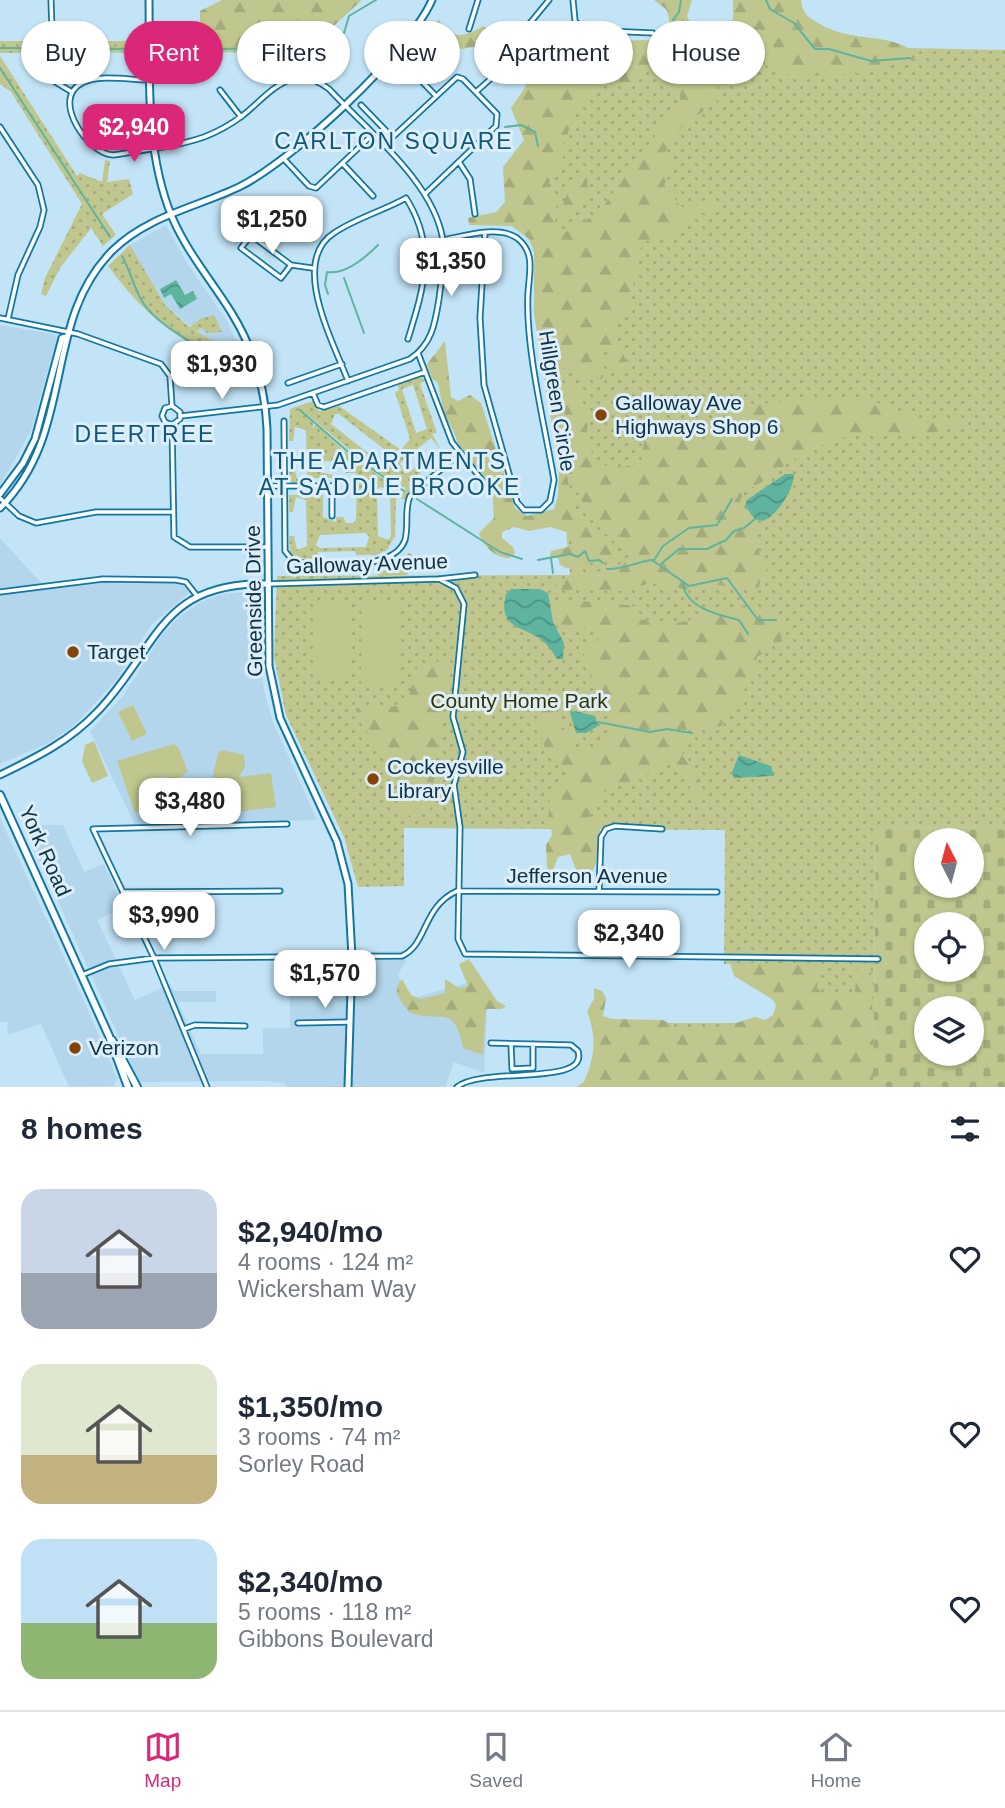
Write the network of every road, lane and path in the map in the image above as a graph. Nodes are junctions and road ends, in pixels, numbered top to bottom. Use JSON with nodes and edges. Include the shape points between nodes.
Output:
{"nodes":[{"id":1,"x":51,"y":0,"type":"edge"},
{"id":2,"x":149,"y":0,"type":"edge"},
{"id":3,"x":432,"y":0,"type":"edge"},
{"id":4,"x":478,"y":0,"type":"edge"},
{"id":5,"x":549,"y":0,"type":"edge"},
{"id":6,"x":573,"y":0,"type":"edge"},
{"id":7,"x":52,"y":21,"type":"edge"},
{"id":8,"x":149,"y":21,"type":"edge"},
{"id":9,"x":532,"y":21,"type":"edge"},
{"id":10,"x":469,"y":29,"type":"dead end"},
{"id":11,"x":647,"y":33,"type":"edge"},
{"id":12,"x":124,"y":80,"type":"edge"},
{"id":13,"x":59,"y":84,"type":"edge"},
{"id":14,"x":150,"y":84,"type":"edge"},
{"id":15,"x":424,"y":84,"type":"edge"},
{"id":16,"x":485,"y":84,"type":"edge"},
{"id":17,"x":220,"y":90,"type":"dead end"},
{"id":18,"x":72,"y":92,"type":"junction"},
{"id":19,"x":476,"y":92,"type":"junction"},
{"id":20,"x":435,"y":95,"type":"junction"},
{"id":21,"x":343,"y":104,"type":"junction"},
{"id":22,"x":361,"y":105,"type":"dead end"},
{"id":23,"x":241,"y":117,"type":"junction"},
{"id":24,"x":0,"y":127,"type":"edge"},
{"id":25,"x":372,"y":135,"type":"junction"},
{"id":26,"x":392,"y":137,"type":"junction"},
{"id":27,"x":383,"y":146,"type":"junction"},
{"id":28,"x":153,"y":148,"type":"junction"},
{"id":29,"x":284,"y":159,"type":"junction"},
{"id":30,"x":459,"y":162,"type":"junction"},
{"id":31,"x":343,"y":164,"type":"junction"},
{"id":32,"x":425,"y":194,"type":"junction"},
{"id":33,"x":373,"y":196,"type":"dead end"},
{"id":34,"x":171,"y":214,"type":"junction"},
{"id":35,"x":475,"y":214,"type":"dead end"},
{"id":36,"x":485,"y":233,"type":"junction"},
{"id":37,"x":443,"y":240,"type":"junction"},
{"id":38,"x":291,"y":265,"type":"junction"},
{"id":39,"x":312,"y":268,"type":"junction"},
{"id":40,"x":424,"y":276,"type":"junction"},
{"id":41,"x":442,"y":279,"type":"junction"},
{"id":42,"x":0,"y":318,"type":"edge"},
{"id":43,"x":8,"y":319,"type":"junction"},
{"id":44,"x":67,"y":334,"type":"junction"},
{"id":45,"x":408,"y":339,"type":"dead end"},
{"id":46,"x":418,"y":353,"type":"junction"},
{"id":47,"x":342,"y":365,"type":"junction"},
{"id":48,"x":425,"y":372,"type":"junction"},
{"id":49,"x":348,"y":381,"type":"junction"},
{"id":50,"x":288,"y":383,"type":"dead end"},
{"id":51,"x":313,"y":393,"type":"junction"},
{"id":52,"x":172,"y":406,"type":"junction"},
{"id":53,"x":265,"y":407,"type":"junction"},
{"id":54,"x":181,"y":416,"type":"junction"},
{"id":55,"x":284,"y":421,"type":"dead end"},
{"id":56,"x":172,"y":425,"type":"junction"},
{"id":57,"x":460,"y":453,"type":"junction"},
{"id":58,"x":267,"y":486,"type":"junction"},
{"id":59,"x":285,"y":486,"type":"junction"},
{"id":60,"x":489,"y":489,"type":"dead end"},
{"id":61,"x":1,"y":501,"type":"edge"},
{"id":62,"x":172,"y":512,"type":"junction"},
{"id":63,"x":332,"y":516,"type":"dead end"},
{"id":64,"x":267,"y":547,"type":"junction"},
{"id":65,"x":475,"y":575,"type":"dead end"},
{"id":66,"x":439,"y":579,"type":"junction"},
{"id":67,"x":267,"y":584,"type":"junction"},
{"id":68,"x":0,"y":592,"type":"edge"},
{"id":69,"x":197,"y":596,"type":"junction"},
{"id":70,"x":0,"y":775,"type":"edge"},
{"id":71,"x":0,"y":795,"type":"edge"},
{"id":72,"x":287,"y":824,"type":"dead end"},
{"id":73,"x":662,"y":829,"type":"dead end"},
{"id":74,"x":280,"y":891,"type":"dead end"},
{"id":75,"x":457,"y":891,"type":"junction"},
{"id":76,"x":599,"y":891,"type":"junction"},
{"id":77,"x":123,"y":892,"type":"junction"},
{"id":78,"x":717,"y":892,"type":"dead end"},
{"id":79,"x":352,"y":957,"type":"junction"},
{"id":80,"x":154,"y":958,"type":"junction"},
{"id":81,"x":878,"y":959,"type":"dead end"},
{"id":82,"x":82,"y":975,"type":"junction"},
{"id":83,"x":351,"y":1022,"type":"junction"},
{"id":84,"x":298,"y":1023,"type":"dead end"},
{"id":85,"x":245,"y":1026,"type":"dead end"},
{"id":86,"x":184,"y":1029,"type":"junction"},
{"id":87,"x":109,"y":1036,"type":"junction"},
{"id":88,"x":491,"y":1043,"type":"dead end"},
{"id":89,"x":511,"y":1044,"type":"junction"},
{"id":90,"x":533,"y":1044,"type":"junction"},
{"id":91,"x":572,"y":1075,"type":"dead end"},
{"id":92,"x":537,"y":1081,"type":"dead end"},
{"id":93,"x":128,"y":1087,"type":"edge"},
{"id":94,"x":137,"y":1087,"type":"edge"},
{"id":95,"x":207,"y":1087,"type":"edge"},
{"id":96,"x":348,"y":1087,"type":"edge"},
{"id":97,"x":457,"y":1087,"type":"edge"}],
"edges":[{"from":1,"to":7,"type":"street"},
{"from":2,"to":8,"type":"street","name":"Greenside Drive"},
{"from":3,"to":21,"type":"street","via":[[406,42]]},
{"from":4,"to":10,"type":"street"},
{"from":5,"to":9,"type":"street"},
{"from":6,"to":11,"type":"street","via":[[575,21],[584,30]]},
{"from":12,"to":18,"type":"street","via":[[87,81]]},
{"from":13,"to":18,"type":"street"},
{"from":14,"to":28,"type":"street","name":"Greenside Drive"},
{"from":15,"to":20,"type":"street"},
{"from":16,"to":19,"type":"street"},
{"from":17,"to":23,"type":"street"},
{"from":18,"to":28,"type":"street","via":[[71,114],[99,152],[113,155]]},
{"from":19,"to":20,"type":"street","via":[[457,77]]},
{"from":19,"to":30,"type":"street","via":[[497,114],[499,123]]},
{"from":20,"to":26,"type":"street"},
{"from":21,"to":23,"type":"street","via":[[321,84],[297,79],[271,89]]},
{"from":21,"to":25,"type":"street"},
{"from":21,"to":29,"type":"street"},
{"from":22,"to":26,"type":"street"},
{"from":23,"to":28,"type":"street","via":[[203,138]]},
{"from":24,"to":43,"type":"street","via":[[38,185],[44,210],[18,275]]},
{"from":25,"to":27,"type":"street"},
{"from":25,"to":31,"type":"street"},
{"from":26,"to":27,"type":"street"},
{"from":27,"to":32,"type":"street"},
{"from":28,"to":34,"type":"street","name":"Greenside Drive"},
{"from":29,"to":31,"type":"street","via":[[312,188]]},
{"from":29,"to":34,"type":"street","via":[[239,187]]},
{"from":30,"to":32,"type":"street"},
{"from":30,"to":35,"type":"street","via":[[470,179]]},
{"from":31,"to":33,"type":"street"},
{"from":32,"to":37,"type":"street"},
{"from":34,"to":44,"type":"street","via":[[138,230],[109,254],[81,294]]},
{"from":34,"to":53,"type":"street","name":"Greenside Drive","via":[[191,254],[243,333]]},
{"from":36,"to":36,"type":"street","name":"Hillgreen Circle","via":[[480,318],[486,398],[517,502],[524,510],[535,511],[550,501],[555,489],[528,317],[531,261],[516,237]]},
{"from":36,"to":37,"type":"street","name":"Hillgreen Circle"},
{"from":37,"to":41,"type":"street"},
{"from":38,"to":38,"type":"street","via":[[281,278],[241,248],[251,235]]},
{"from":38,"to":39,"type":"street"},
{"from":39,"to":40,"type":"street","via":[[318,248],[332,234],[406,198],[425,240]]},
{"from":39,"to":47,"type":"street","via":[[316,293]]},
{"from":40,"to":41,"type":"street"},
{"from":40,"to":45,"type":"street"},
{"from":41,"to":46,"type":"street","via":[[435,326]]},
{"from":42,"to":43,"type":"street"},
{"from":43,"to":44,"type":"street"},
{"from":44,"to":52,"type":"street","via":[[161,364],[170,376]]},
{"from":44,"to":61,"type":"street","via":[[62,338],[32,446]]},
{"from":44,"to":61,"type":"street","via":[[44,440],[25,476]]},
{"from":46,"to":48,"type":"street"},
{"from":46,"to":49,"type":"street"},
{"from":47,"to":49,"type":"street"},
{"from":47,"to":50,"type":"street"},
{"from":48,"to":51,"type":"street","via":[[324,407]]},
{"from":48,"to":57,"type":"street","via":[[445,428]]},
{"from":49,"to":51,"type":"street"},
{"from":51,"to":53,"type":"street"},
{"from":52,"to":54,"type":"street"},
{"from":52,"to":56,"type":"street","via":[[165,408],[162,416]]},
{"from":53,"to":54,"type":"street"},
{"from":53,"to":58,"type":"street","name":"Greenside Drive"},
{"from":54,"to":56,"type":"street"},
{"from":55,"to":59,"type":"street"},
{"from":56,"to":62,"type":"street"},
{"from":57,"to":59,"type":"street","via":[[414,491],[406,509],[405,541],[391,557],[375,563],[289,560],[285,551]]},
{"from":57,"to":60,"type":"street"},
{"from":58,"to":59,"type":"street"},
{"from":58,"to":64,"type":"street","name":"Greenside Drive"},
{"from":59,"to":63,"type":"street","via":[[332,486]]},
{"from":61,"to":62,"type":"street","via":[[25,520],[40,523],[96,512]]},
{"from":62,"to":64,"type":"street","via":[[174,537],[183,545]]},
{"from":64,"to":67,"type":"street","name":"Greenside Drive"},
{"from":65,"to":66,"type":"street","name":"Galloway Avenue"},
{"from":66,"to":67,"type":"street","name":"Galloway Avenue"},
{"from":66,"to":75,"type":"street","via":[[456,588],[464,604],[453,717],[463,757],[454,785],[460,827]]},
{"from":67,"to":69,"type":"street","name":"Galloway Avenue","via":[[233,585]]},
{"from":67,"to":79,"type":"street","name":"Greenside Drive","via":[[273,693],[286,734],[343,859],[351,902]]},
{"from":68,"to":69,"type":"street","via":[[103,579],[176,579],[186,582]]},
{"from":69,"to":70,"type":"street","name":"Galloway Avenue","via":[[165,620],[115,692],[85,723],[53,749]]},
{"from":71,"to":82,"type":"main road","name":"York Road"},
{"from":72,"to":77,"type":"street","via":[[93,829]]},
{"from":73,"to":76,"type":"street","via":[[606,829],[601,837]]},
{"from":74,"to":77,"type":"street"},
{"from":75,"to":76,"type":"street","name":"Jefferson Avenue"},
{"from":75,"to":79,"type":"street","via":[[439,901],[406,955]]},
{"from":75,"to":81,"type":"street","via":[[459,946],[469,956]]},
{"from":76,"to":78,"type":"street","name":"Jefferson Avenue"},
{"from":77,"to":80,"type":"street"},
{"from":79,"to":80,"type":"street"},
{"from":79,"to":83,"type":"street","name":"Greenside Drive"},
{"from":80,"to":82,"type":"street","via":[[109,964]]},
{"from":80,"to":86,"type":"street"},
{"from":82,"to":87,"type":"main road","name":"York Road"},
{"from":83,"to":84,"type":"street"},
{"from":83,"to":96,"type":"street","name":"Greenside Drive"},
{"from":85,"to":86,"type":"street"},
{"from":86,"to":95,"type":"street"},
{"from":87,"to":93,"type":"main road","name":"York Road"},
{"from":87,"to":94,"type":"main road","name":"York Road"},
{"from":88,"to":89,"type":"street"},
{"from":89,"to":90,"type":"street"},
{"from":89,"to":90,"type":"street","via":[[512,1069],[529,1070],[533,1068]]},
{"from":90,"to":91,"type":"street","via":[[574,1045],[579,1062]]},
{"from":92,"to":97,"type":"street","via":[[475,1080]]}]}
